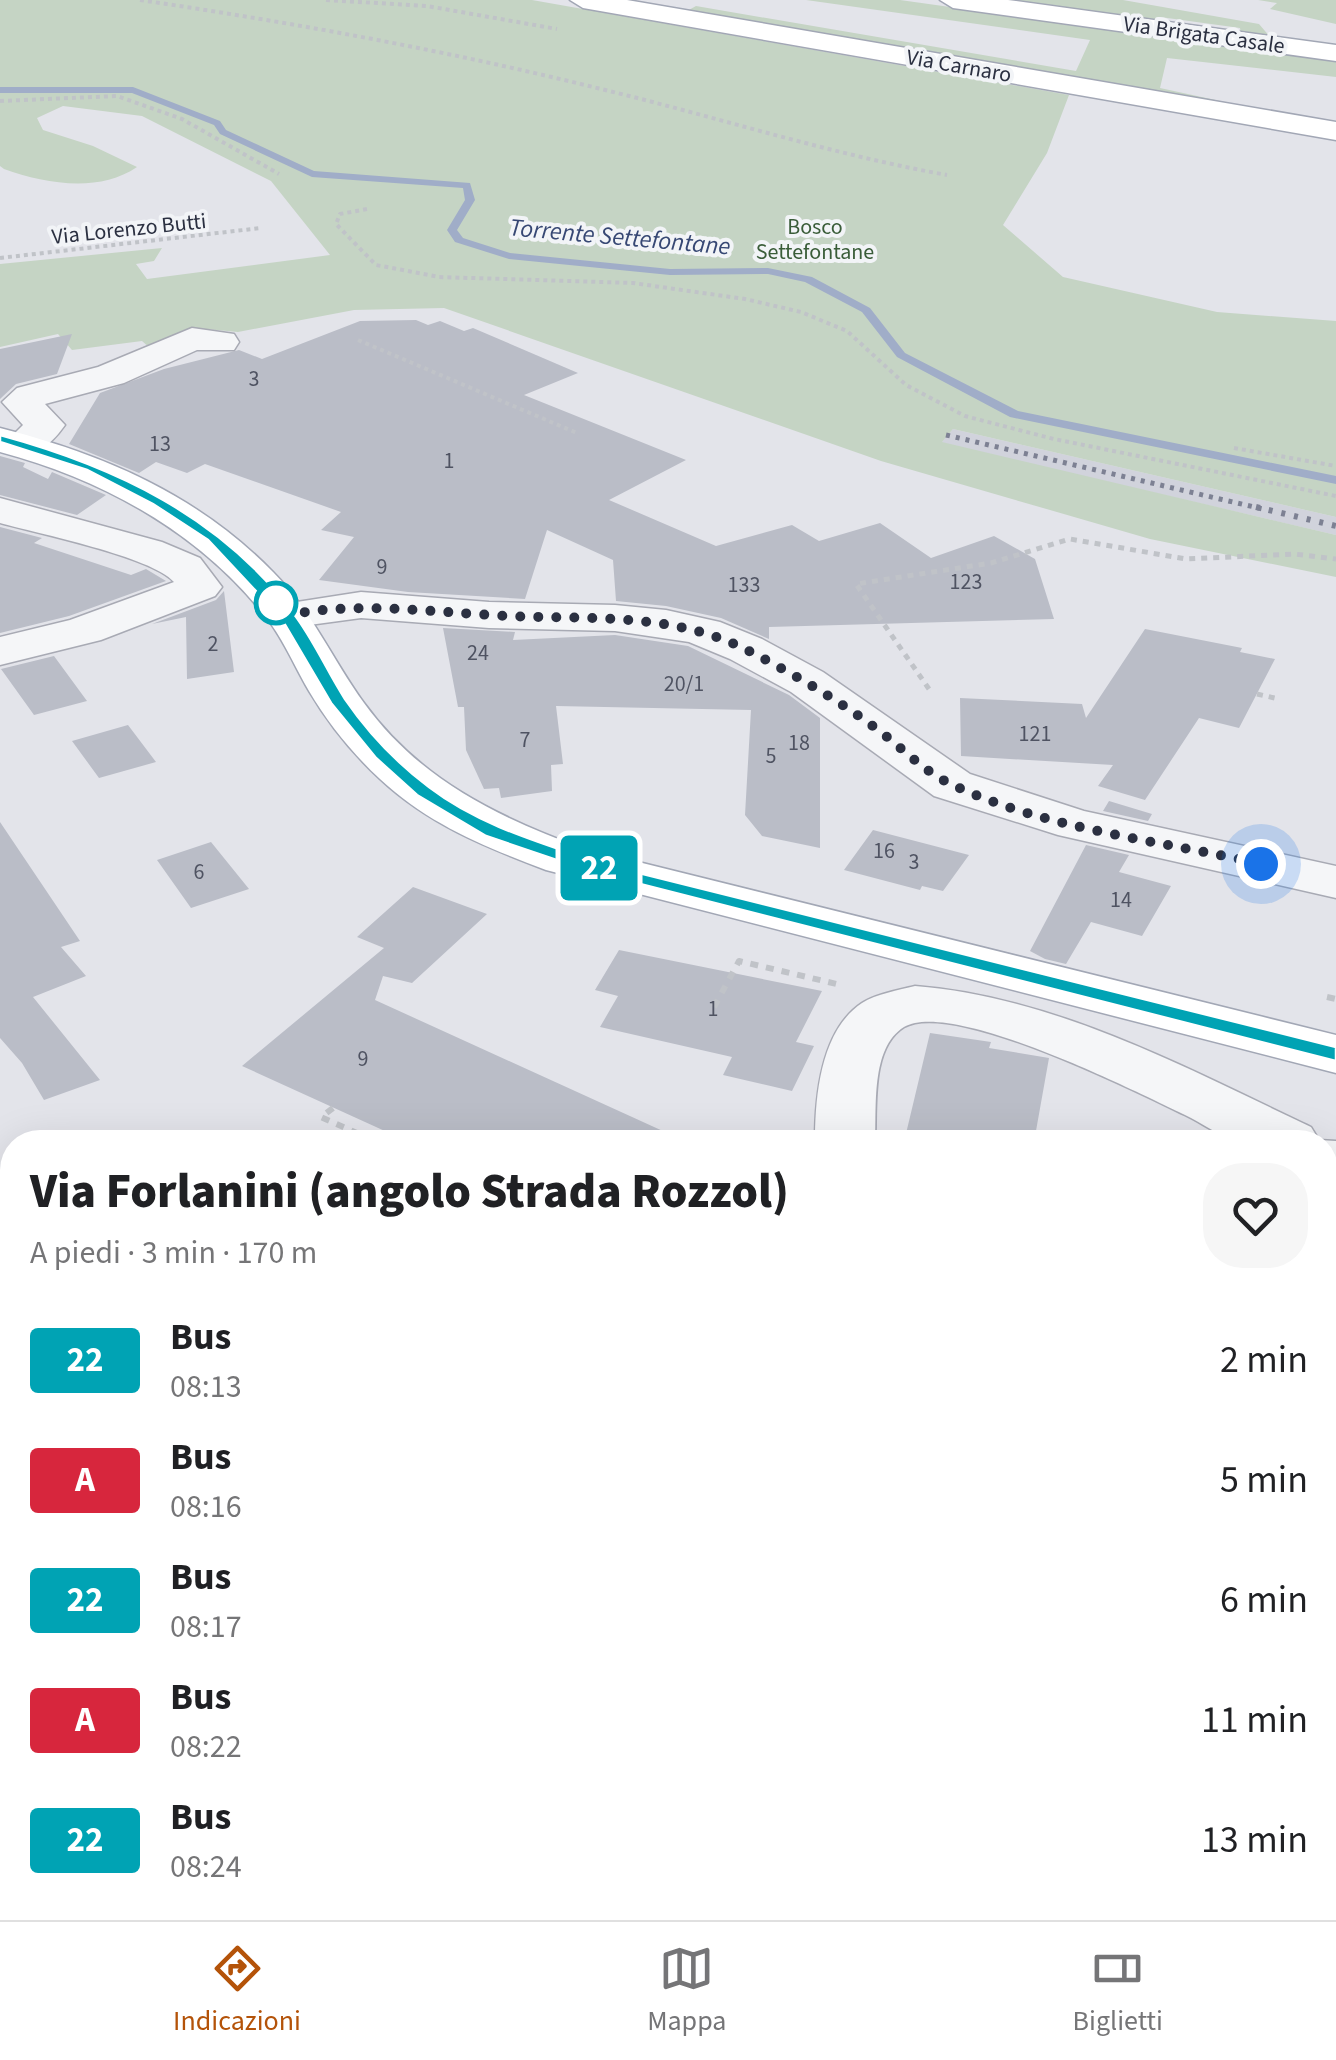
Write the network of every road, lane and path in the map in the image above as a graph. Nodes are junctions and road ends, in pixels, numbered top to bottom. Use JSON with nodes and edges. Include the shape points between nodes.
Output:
{"nodes":[{"id":1,"x":140,"y":0,"type":"edge"},
{"id":2,"x":376,"y":0,"type":"edge"},
{"id":3,"x":583,"y":0,"type":"edge"},
{"id":4,"x":953,"y":0,"type":"edge"},
{"id":5,"x":390,"y":3,"type":"dead end"},
{"id":6,"x":1240,"y":13,"type":"dead end"},
{"id":7,"x":1286,"y":32,"type":"junction"},
{"id":8,"x":1336,"y":32,"type":"edge"},
{"id":9,"x":1336,"y":53,"type":"edge"},
{"id":10,"x":0,"y":101,"type":"edge"},
{"id":11,"x":1336,"y":131,"type":"edge"},
{"id":12,"x":279,"y":174,"type":"dead end"},
{"id":13,"x":946,"y":175,"type":"dead end"},
{"id":14,"x":367,"y":210,"type":"dead end"},
{"id":15,"x":261,"y":228,"type":"dead end"},
{"id":16,"x":0,"y":258,"type":"edge"},
{"id":17,"x":358,"y":340,"type":"dead end"},
{"id":18,"x":220,"y":342,"type":"dead end"},
{"id":19,"x":155,"y":355,"type":"junction"},
{"id":20,"x":198,"y":374,"type":"dead end"},
{"id":21,"x":577,"y":434,"type":"dead end"},
{"id":22,"x":12,"y":442,"type":"edge"},
{"id":23,"x":1234,"y":448,"type":"dead end"},
{"id":24,"x":1336,"y":466,"type":"edge"},
{"id":25,"x":1336,"y":496,"type":"edge"},
{"id":26,"x":0,"y":510,"type":"edge"},
{"id":27,"x":1336,"y":560,"type":"edge"},
{"id":28,"x":287,"y":615,"type":"junction"},
{"id":29,"x":0,"y":651,"type":"edge"},
{"id":30,"x":930,"y":689,"type":"dead end"},
{"id":31,"x":1257,"y":694,"type":"dead end"},
{"id":32,"x":1279,"y":700,"type":"dead end"},
{"id":33,"x":1336,"y":882,"type":"edge"},
{"id":34,"x":834,"y":983,"type":"dead end"},
{"id":35,"x":1327,"y":997,"type":"dead end"},
{"id":36,"x":1336,"y":999,"type":"edge"},
{"id":37,"x":714,"y":1007,"type":"dead end"},
{"id":38,"x":1336,"y":1054,"type":"edge"},
{"id":39,"x":1183,"y":1092,"type":"junction"},
{"id":40,"x":333,"y":1108,"type":"dead end"},
{"id":41,"x":350,"y":1130,"type":"edge"},
{"id":42,"x":845,"y":1130,"type":"edge"},
{"id":43,"x":1229,"y":1130,"type":"edge"},
{"id":44,"x":1264,"y":1130,"type":"edge"}],
"edges":[{"from":1,"to":13,"type":"path","via":[[435,50]]},
{"from":2,"to":5,"type":"path"},
{"from":3,"to":11,"type":"main road","name":"Via Carnaro"},
{"from":4,"to":7,"type":"main road","name":"Via Brigata Casale"},
{"from":6,"to":7,"type":"main road","via":[[1292,35]]},
{"from":7,"to":8,"type":"main road"},
{"from":7,"to":9,"type":"main road","name":"Via Brigata Casale"},
{"from":10,"to":12,"type":"path","via":[[116,96],[182,119]]},
{"from":14,"to":25,"type":"path","via":[[340,214],[336,224],[376,265],[439,277],[632,283],[801,312],[847,331],[906,385],[965,416]]},
{"from":15,"to":16,"type":"path","name":"Via Lorenzo Butti"},
{"from":17,"to":21,"type":"path"},
{"from":18,"to":19,"type":"street","via":[[192,339]]},
{"from":19,"to":20,"type":"street"},
{"from":19,"to":22,"type":"street","via":[[88,384],[30,396],[21,402],[46,424]]},
{"from":22,"to":28,"type":"main road","via":[[92,468],[158,500],[213,537]]},
{"from":23,"to":24,"type":"path"},
{"from":26,"to":29,"type":"street","via":[[146,551],[186,567],[200,587],[85,630]]},
{"from":27,"to":30,"type":"path","via":[[1294,554],[1186,560],[1070,539],[991,564],[856,584]]},
{"from":28,"to":33,"type":"street","via":[[361,606],[615,618],[704,632],[807,682],[952,785],[1076,824]]},
{"from":28,"to":38,"type":"main road","via":[[340,703],[382,754],[424,792],[492,832],[564,859]]},
{"from":31,"to":32,"type":"path"},
{"from":34,"to":37,"type":"path","via":[[738,961]]},
{"from":35,"to":36,"type":"path"},
{"from":39,"to":42,"type":"street","via":[[1062,1036],[986,1010],[920,1003],[886,1012],[861,1040],[846,1090]]},
{"from":39,"to":43,"type":"street"},
{"from":39,"to":44,"type":"street"},
{"from":40,"to":41,"type":"path","via":[[321,1117]]}]}
